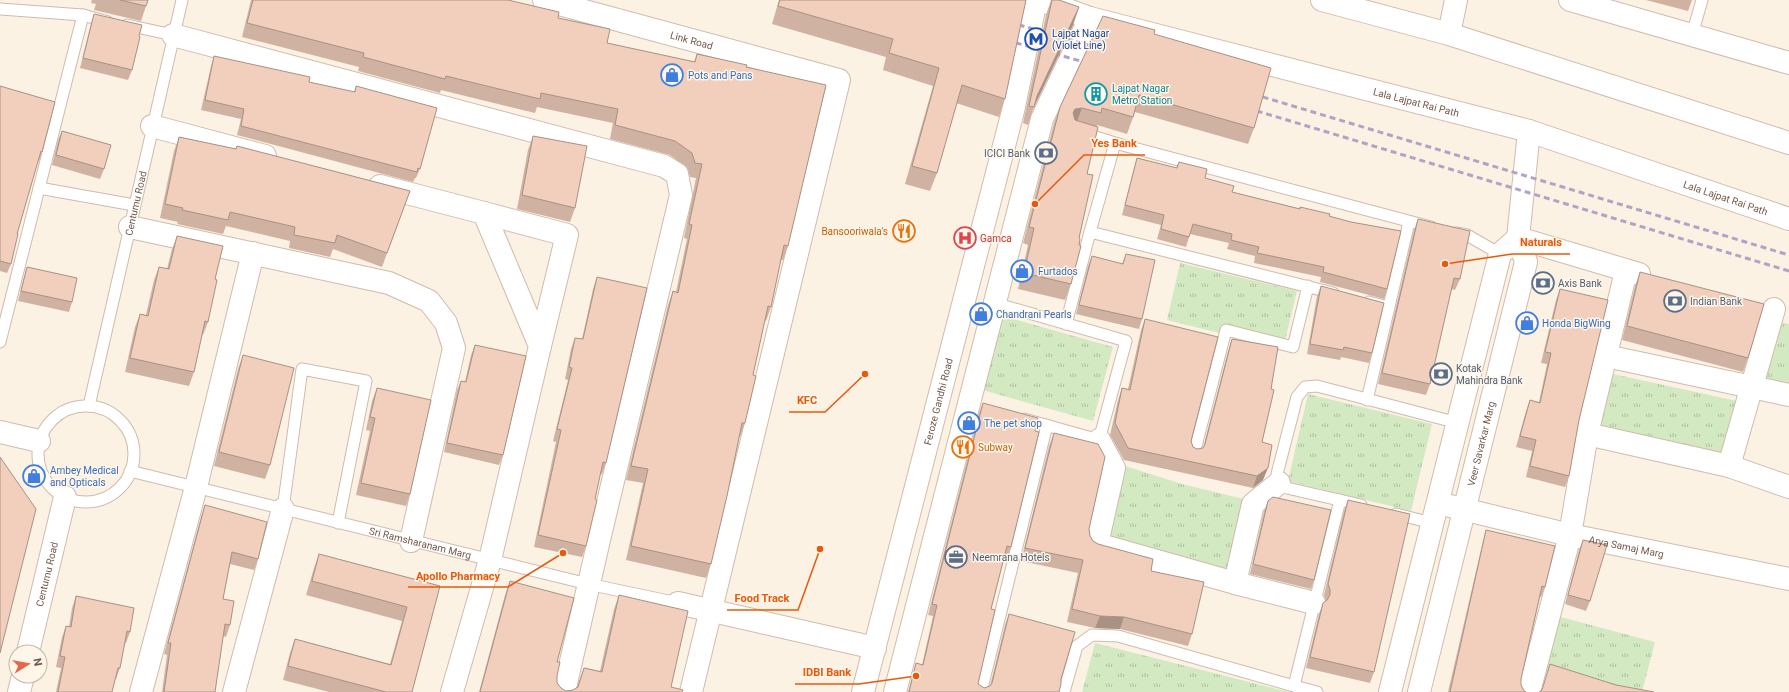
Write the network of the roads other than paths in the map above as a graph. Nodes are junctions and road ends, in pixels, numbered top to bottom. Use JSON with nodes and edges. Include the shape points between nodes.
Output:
{"nodes":[{"id":1,"x":182,"y":0,"type":"edge"},
{"id":2,"x":544,"y":0,"type":"edge"},
{"id":3,"x":1036,"y":0,"type":"edge"},
{"id":4,"x":1040,"y":0,"type":"edge"},
{"id":5,"x":1322,"y":0,"type":"edge"},
{"id":6,"x":1456,"y":0,"type":"edge"},
{"id":7,"x":1570,"y":0,"type":"edge"},
{"id":8,"x":1702,"y":0,"type":"edge"},
{"id":9,"x":0,"y":11,"type":"edge"},
{"id":10,"x":83,"y":15,"type":"junction"},
{"id":11,"x":1090,"y":18,"type":"junction"},
{"id":12,"x":1449,"y":34,"type":"junction"},
{"id":13,"x":173,"y":35,"type":"junction"},
{"id":14,"x":1692,"y":35,"type":"junction"},
{"id":15,"x":1789,"y":63,"type":"edge"},
{"id":16,"x":1013,"y":111,"type":"junction"},
{"id":17,"x":1042,"y":119,"type":"junction"},
{"id":18,"x":152,"y":126,"type":"junction"},
{"id":19,"x":1074,"y":131,"type":"edge"},
{"id":20,"x":1529,"y":131,"type":"junction"},
{"id":21,"x":1789,"y":143,"type":"edge"},
{"id":22,"x":1115,"y":144,"type":"junction"},
{"id":23,"x":288,"y":162,"type":"edge"},
{"id":24,"x":363,"y":181,"type":"edge"},
{"id":25,"x":39,"y":188,"type":"junction"},
{"id":26,"x":134,"y":206,"type":"junction"},
{"id":27,"x":484,"y":213,"type":"junction"},
{"id":28,"x":1789,"y":219,"type":"edge"},
{"id":29,"x":1409,"y":222,"type":"junction"},
{"id":30,"x":130,"y":226,"type":"junction"},
{"id":31,"x":1090,"y":232,"type":"junction"},
{"id":32,"x":1518,"y":238,"type":"junction"},
{"id":33,"x":253,"y":253,"type":"junction"},
{"id":34,"x":1500,"y":254,"type":"junction"},
{"id":35,"x":1626,"y":271,"type":"junction"},
{"id":36,"x":1655,"y":279,"type":"edge"},
{"id":37,"x":1308,"y":286,"type":"junction"},
{"id":38,"x":1344,"y":296,"type":"edge"},
{"id":39,"x":1359,"y":300,"type":"edge"},
{"id":40,"x":994,"y":303,"type":"junction"},
{"id":41,"x":1751,"y":304,"type":"edge"},
{"id":42,"x":1388,"y":307,"type":"junction"},
{"id":43,"x":1781,"y":311,"type":"edge"},
{"id":44,"x":1066,"y":324,"type":"junction"},
{"id":45,"x":0,"y":342,"type":"edge"},
{"id":46,"x":540,"y":346,"type":"junction"},
{"id":47,"x":1606,"y":356,"type":"junction"},
{"id":48,"x":1750,"y":388,"type":"junction"},
{"id":49,"x":1789,"y":395,"type":"edge"},
{"id":50,"x":1367,"y":400,"type":"junction"},
{"id":51,"x":89,"y":406,"type":"junction"},
{"id":52,"x":1013,"y":416,"type":"edge"},
{"id":53,"x":1458,"y":423,"type":"junction"},
{"id":54,"x":1047,"y":425,"type":"junction"},
{"id":55,"x":0,"y":432,"type":"edge"},
{"id":56,"x":1587,"y":434,"type":"junction"},
{"id":57,"x":1099,"y":440,"type":"junction"},
{"id":58,"x":39,"y":441,"type":"junction"},
{"id":59,"x":1194,"y":454,"type":"edge"},
{"id":60,"x":1729,"y":466,"type":"junction"},
{"id":61,"x":130,"y":471,"type":"junction"},
{"id":62,"x":1279,"y":483,"type":"junction"},
{"id":63,"x":196,"y":487,"type":"junction"},
{"id":64,"x":1789,"y":487,"type":"edge"},
{"id":65,"x":65,"y":497,"type":"junction"},
{"id":66,"x":1340,"y":500,"type":"junction"},
{"id":67,"x":1369,"y":507,"type":"edge"},
{"id":68,"x":283,"y":509,"type":"junction"},
{"id":69,"x":1465,"y":509,"type":"junction"},
{"id":70,"x":1383,"y":511,"type":"edge"},
{"id":71,"x":1435,"y":513,"type":"junction"},
{"id":72,"x":338,"y":523,"type":"junction"},
{"id":73,"x":1570,"y":535,"type":"junction"},
{"id":74,"x":411,"y":541,"type":"junction"},
{"id":75,"x":490,"y":560,"type":"junction"},
{"id":76,"x":1789,"y":579,"type":"edge"},
{"id":77,"x":588,"y":584,"type":"junction"},
{"id":78,"x":1235,"y":584,"type":"junction"},
{"id":79,"x":678,"y":603,"type":"joint"},
{"id":80,"x":1314,"y":603,"type":"junction"},
{"id":81,"x":711,"y":610,"type":"junction"},
{"id":82,"x":30,"y":644,"type":"edge"},
{"id":83,"x":875,"y":648,"type":"junction"},
{"id":84,"x":1294,"y":686,"type":"junction"},
{"id":85,"x":141,"y":692,"type":"edge"},
{"id":86,"x":234,"y":692,"type":"edge"},
{"id":87,"x":452,"y":692,"type":"edge"},
{"id":88,"x":564,"y":692,"type":"edge"},
{"id":89,"x":692,"y":692,"type":"edge"},
{"id":90,"x":863,"y":692,"type":"edge"},
{"id":91,"x":895,"y":692,"type":"edge"},
{"id":92,"x":981,"y":692,"type":"edge"},
{"id":93,"x":1064,"y":692,"type":"edge"},
{"id":94,"x":1318,"y":692,"type":"edge"},
{"id":95,"x":1390,"y":692,"type":"edge"},
{"id":96,"x":1419,"y":692,"type":"edge"},
{"id":97,"x":1529,"y":692,"type":"edge"}],
"edges":[{"from":1,"to":13,"type":"lane","name":"Centumu Road"},
{"from":2,"to":81,"type":"street","name":"Link Road","via":[[839,80]]},
{"from":3,"to":16,"type":"street","name":"Feroze Gandhi Road"},
{"from":4,"to":11,"type":"street","name":"Lala Lajpat Rai Path"},
{"from":5,"to":12,"type":"street"},
{"from":6,"to":12,"type":"street"},
{"from":7,"to":14,"type":"street"},
{"from":8,"to":14,"type":"lane"},
{"from":9,"to":10,"type":"lane"},
{"from":10,"to":13,"type":"lane"},
{"from":10,"to":25,"type":"lane"},
{"from":11,"to":17,"type":"street"},
{"from":11,"to":20,"type":"street","name":"Lala Lajpat Rai Path"},
{"from":12,"to":21,"type":"street"},
{"from":13,"to":18,"type":"lane","name":"Centumu Road"},
{"from":13,"to":77,"type":"street","via":[[664,166],[677,174],[682,195]]},
{"from":14,"to":15,"type":"street"},
{"from":16,"to":17,"type":"street"},
{"from":16,"to":83,"type":"street","name":"Feroze Gandhi Road"},
{"from":17,"to":40,"type":"street"},
{"from":18,"to":23,"type":"street"},
{"from":18,"to":26,"type":"lane","name":"Centumu Road"},
{"from":19,"to":22,"type":"lane"},
{"from":20,"to":28,"type":"street","name":"Lala Lajpat Rai Path"},
{"from":20,"to":32,"type":"street"},
{"from":22,"to":29,"type":"lane"},
{"from":22,"to":31,"type":"lane"},
{"from":24,"to":27,"type":"street"},
{"from":25,"to":26,"type":"lane"},
{"from":25,"to":45,"type":"lane"},
{"from":26,"to":30,"type":"lane","name":"Centumu Road"},
{"from":27,"to":46,"type":"street"},
{"from":27,"to":46,"type":"street","via":[[567,235]]},
{"from":29,"to":34,"type":"lane","via":[[1467,235]]},
{"from":29,"to":42,"type":"lane"},
{"from":30,"to":33,"type":"street"},
{"from":30,"to":51,"type":"lane","name":"Centumu Road"},
{"from":31,"to":37,"type":"lane"},
{"from":31,"to":44,"type":"lane"},
{"from":32,"to":34,"type":"street"},
{"from":32,"to":35,"type":"street"},
{"from":32,"to":69,"type":"street","name":"Veer Savarkar Marg","via":[[1526,262]]},
{"from":33,"to":63,"type":"street"},
{"from":33,"to":74,"type":"street","via":[[389,283],[429,301],[446,323],[454,348]]},
{"from":34,"to":53,"type":"street"},
{"from":35,"to":36,"type":"street"},
{"from":35,"to":47,"type":"street"},
{"from":37,"to":38,"type":"lane"},
{"from":37,"to":59,"type":"lane","via":[[1293,347],[1226,330]]},
{"from":39,"to":42,"type":"lane"},
{"from":40,"to":44,"type":"lane"},
{"from":40,"to":91,"type":"street","via":[[974,405]]},
{"from":41,"to":43,"type":"street"},
{"from":42,"to":50,"type":"lane"},
{"from":43,"to":48,"type":"street"},
{"from":44,"to":57,"type":"lane","via":[[1126,341]]},
{"from":46,"to":75,"type":"street"},
{"from":47,"to":48,"type":"street"},
{"from":47,"to":56,"type":"street"},
{"from":48,"to":49,"type":"street"},
{"from":48,"to":60,"type":"street"},
{"from":50,"to":53,"type":"lane"},
{"from":50,"to":62,"type":"lane","via":[[1317,386],[1305,387],[1297,397],[1277,474]]},
{"from":51,"to":58,"type":"lane","via":[[72,408],[58,414],[46,426]]},
{"from":51,"to":61,"type":"lane","via":[[105,410],[119,419],[129,433],[134,455]]},
{"from":52,"to":54,"type":"lane"},
{"from":53,"to":71,"type":"street"},
{"from":54,"to":57,"type":"lane"},
{"from":54,"to":92,"type":"lane"},
{"from":55,"to":58,"type":"street"},
{"from":56,"to":60,"type":"street"},
{"from":56,"to":73,"type":"street"},
{"from":57,"to":78,"type":"street","via":[[1114,468],[1097,544]]},
{"from":58,"to":65,"type":"lane","via":[[38,458],[42,474],[51,487]]},
{"from":60,"to":64,"type":"street"},
{"from":61,"to":63,"type":"lane","name":"Sri Ramsharanam Marg"},
{"from":61,"to":65,"type":"lane","via":[[122,485],[109,496],[80,502]]},
{"from":62,"to":66,"type":"lane","via":[[1287,488]]},
{"from":62,"to":78,"type":"street","via":[[1253,504]]},
{"from":63,"to":68,"type":"lane","name":"Sri Ramsharanam Marg"},
{"from":63,"to":85,"type":"street"},
{"from":65,"to":82,"type":"street","name":"Centumu Road"},
{"from":66,"to":67,"type":"lane"},
{"from":66,"to":80,"type":"lane"},
{"from":68,"to":72,"type":"lane","name":"Sri Ramsharanam Marg"},
{"from":68,"to":72,"type":"lane","via":[[302,369],[366,381]]},
{"from":68,"to":86,"type":"street"},
{"from":69,"to":71,"type":"street","name":"Arya Samaj Marg"},
{"from":69,"to":73,"type":"street","name":"Arya Samaj Marg"},
{"from":69,"to":96,"type":"street","name":"Veer Savarkar Marg"},
{"from":70,"to":71,"type":"lane"},
{"from":71,"to":95,"type":"street"},
{"from":72,"to":74,"type":"lane","name":"Sri Ramsharanam Marg"},
{"from":73,"to":76,"type":"street","name":"Arya Samaj Marg"},
{"from":73,"to":97,"type":"street"},
{"from":74,"to":75,"type":"lane","name":"Sri Ramsharanam Marg"},
{"from":75,"to":77,"type":"lane","name":"Sri Ramsharanam Marg"},
{"from":75,"to":87,"type":"street"},
{"from":77,"to":79,"type":"lane","name":"Sri Ramsharanam Marg"},
{"from":77,"to":88,"type":"street"},
{"from":78,"to":80,"type":"street"},
{"from":79,"to":81,"type":"street","name":"Sri Ramsharanam Marg"},
{"from":80,"to":84,"type":"lane"},
{"from":81,"to":83,"type":"street","name":"Sri Ramsharanam Marg"},
{"from":81,"to":89,"type":"street"},
{"from":83,"to":90,"type":"street","name":"Feroze Gandhi Road"},
{"from":84,"to":93,"type":"lane","via":[[1118,636],[1092,635],[1077,646]]},
{"from":84,"to":94,"type":"lane"}]}
